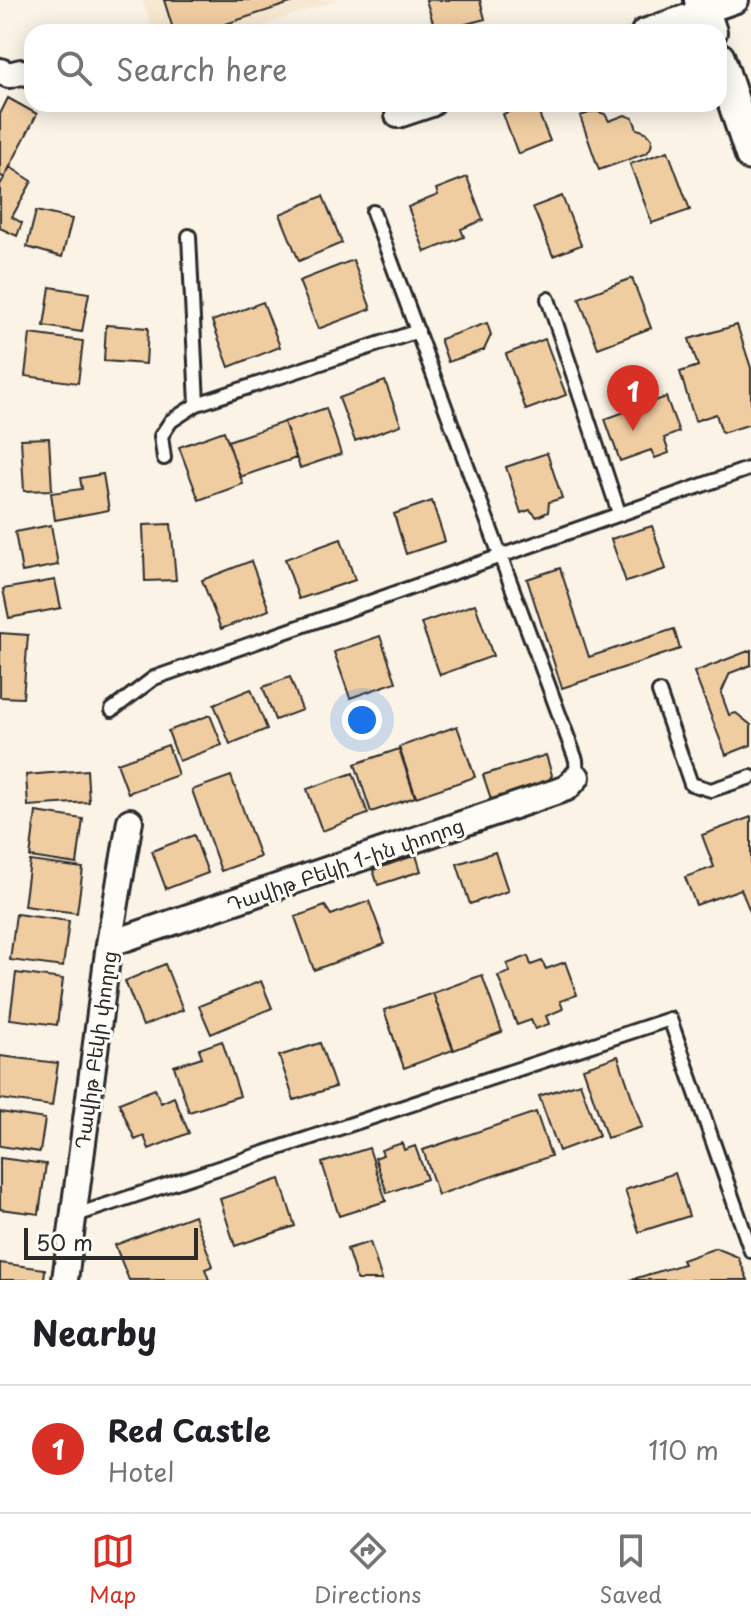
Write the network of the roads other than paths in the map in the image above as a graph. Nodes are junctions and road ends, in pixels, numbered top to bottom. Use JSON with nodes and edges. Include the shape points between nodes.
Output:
{"nodes":[{"id":1,"x":736,"y":0,"type":"edge"},
{"id":2,"x":705,"y":15,"type":"edge"},
{"id":3,"x":673,"y":24,"type":"edge"},
{"id":4,"x":0,"y":71,"type":"edge"},
{"id":5,"x":24,"y":73,"type":"edge"},
{"id":6,"x":727,"y":82,"type":"edge"},
{"id":7,"x":407,"y":112,"type":"edge"},
{"id":8,"x":398,"y":115,"type":"dead end"},
{"id":9,"x":751,"y":155,"type":"edge"},
{"id":10,"x":373,"y":212,"type":"dead end"},
{"id":11,"x":189,"y":236,"type":"dead end"},
{"id":12,"x":548,"y":299,"type":"dead end"},
{"id":13,"x":418,"y":331,"type":"junction"},
{"id":14,"x":197,"y":404,"type":"junction"},
{"id":15,"x":164,"y":458,"type":"dead end"},
{"id":16,"x":751,"y":468,"type":"edge"},
{"id":17,"x":619,"y":513,"type":"junction"},
{"id":18,"x":500,"y":556,"type":"junction"},
{"id":19,"x":659,"y":692,"type":"dead end"},
{"id":20,"x":112,"y":710,"type":"dead end"},
{"id":21,"x":577,"y":777,"type":"joint"},
{"id":22,"x":751,"y":777,"type":"edge"},
{"id":23,"x":130,"y":821,"type":"dead end"},
{"id":24,"x":109,"y":944,"type":"junction"},
{"id":25,"x":73,"y":1216,"type":"junction"},
{"id":26,"x":751,"y":1251,"type":"edge"},
{"id":27,"x":65,"y":1280,"type":"edge"}],
"edges":[{"from":1,"to":2,"type":"street"},
{"from":2,"to":3,"type":"street"},
{"from":4,"to":5,"type":"street"},
{"from":6,"to":9,"type":"street"},
{"from":7,"to":8,"type":"street"},
{"from":10,"to":13,"type":"lane"},
{"from":11,"to":14,"type":"lane"},
{"from":12,"to":17,"type":"lane"},
{"from":13,"to":14,"type":"lane"},
{"from":13,"to":18,"type":"lane"},
{"from":14,"to":15,"type":"lane","via":[[171,421],[161,436]]},
{"from":16,"to":17,"type":"lane"},
{"from":17,"to":18,"type":"lane"},
{"from":18,"to":20,"type":"lane","via":[[154,678]]},
{"from":18,"to":21,"type":"lane","via":[[576,760]]},
{"from":19,"to":22,"type":"lane","via":[[691,784],[711,790]]},
{"from":21,"to":24,"type":"street","name":"Դավիթ Բեկի 1-ին փողոց","via":[[567,788]]},
{"from":23,"to":24,"type":"street","name":"Դավիթ Բեկի փողոց"},
{"from":24,"to":25,"type":"street","name":"Դավիթ Բեկի փողոց"},
{"from":25,"to":26,"type":"lane","via":[[670,1019]]},
{"from":25,"to":27,"type":"street","name":"Դավիթ Բեկի փողոց"}]}
